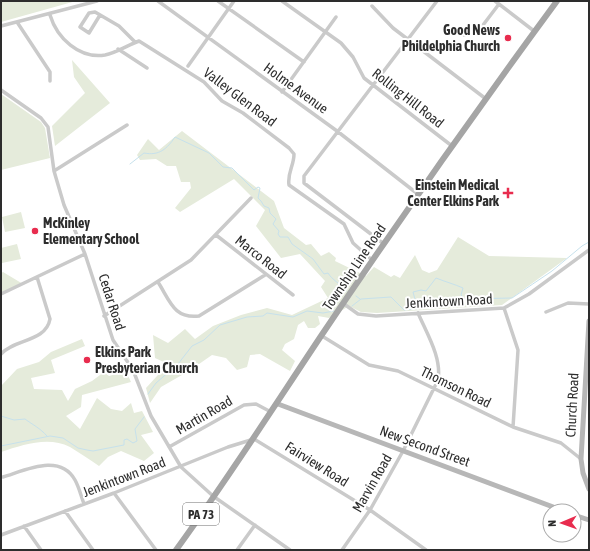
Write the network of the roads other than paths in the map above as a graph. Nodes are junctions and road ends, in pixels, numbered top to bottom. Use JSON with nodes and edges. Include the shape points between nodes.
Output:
{"nodes":[{"id":1,"x":98,"y":1,"type":"edge"},
{"id":2,"x":158,"y":1,"type":"edge"},
{"id":3,"x":218,"y":1,"type":"edge"},
{"id":4,"x":234,"y":1,"type":"edge"},
{"id":5,"x":282,"y":1,"type":"edge"},
{"id":6,"x":437,"y":1,"type":"edge"},
{"id":7,"x":495,"y":1,"type":"edge"},
{"id":8,"x":557,"y":1,"type":"edge"},
{"id":9,"x":499,"y":4,"type":"junction"},
{"id":10,"x":372,"y":6,"type":"dead end"},
{"id":11,"x":228,"y":9,"type":"junction"},
{"id":12,"x":50,"y":14,"type":"junction"},
{"id":13,"x":100,"y":15,"type":"junction"},
{"id":14,"x":336,"y":17,"type":"dead end"},
{"id":15,"x":17,"y":22,"type":"junction"},
{"id":16,"x":1,"y":26,"type":"edge"},
{"id":17,"x":534,"y":31,"type":"junction"},
{"id":18,"x":326,"y":32,"type":"junction"},
{"id":19,"x":464,"y":35,"type":"dead end"},
{"id":20,"x":208,"y":38,"type":"junction"},
{"id":21,"x":408,"y":39,"type":"junction"},
{"id":22,"x":135,"y":42,"type":"junction"},
{"id":23,"x":118,"y":49,"type":"junction"},
{"id":24,"x":304,"y":62,"type":"junction"},
{"id":25,"x":188,"y":66,"type":"dead end"},
{"id":26,"x":147,"y":68,"type":"dead end"},
{"id":27,"x":50,"y":81,"type":"dead end"},
{"id":28,"x":372,"y":86,"type":"junction"},
{"id":29,"x":1,"y":90,"type":"edge"},
{"id":30,"x":282,"y":92,"type":"junction"},
{"id":31,"x":486,"y":99,"type":"junction"},
{"id":32,"x":127,"y":124,"type":"dead end"},
{"id":33,"x":338,"y":131,"type":"junction"},
{"id":34,"x":453,"y":147,"type":"junction"},
{"id":35,"x":54,"y":171,"type":"junction"},
{"id":36,"x":419,"y":195,"type":"junction"},
{"id":37,"x":252,"y":198,"type":"dead end"},
{"id":38,"x":216,"y":235,"type":"junction"},
{"id":39,"x":384,"y":245,"type":"junction"},
{"id":40,"x":589,"y":250,"type":"edge"},
{"id":41,"x":85,"y":254,"type":"junction"},
{"id":42,"x":373,"y":261,"type":"junction"},
{"id":43,"x":265,"y":275,"type":"junction"},
{"id":44,"x":37,"y":277,"type":"junction"},
{"id":45,"x":158,"y":282,"type":"junction"},
{"id":46,"x":1,"y":294,"type":"edge"},
{"id":47,"x":294,"y":295,"type":"dead end"},
{"id":48,"x":344,"y":304,"type":"junction"},
{"id":49,"x":589,"y":304,"type":"edge"},
{"id":50,"x":504,"y":308,"type":"junction"},
{"id":51,"x":546,"y":312,"type":"dead end"},
{"id":52,"x":418,"y":313,"type":"junction"},
{"id":53,"x":104,"y":316,"type":"junction"},
{"id":54,"x":589,"y":321,"type":"edge"},
{"id":55,"x":322,"y":336,"type":"junction"},
{"id":56,"x":1,"y":354,"type":"edge"},
{"id":57,"x":435,"y":389,"type":"junction"},
{"id":58,"x":278,"y":404,"type":"junction"},
{"id":59,"x":272,"y":412,"type":"junction"},
{"id":60,"x":513,"y":427,"type":"junction"},
{"id":61,"x":254,"y":439,"type":"junction"},
{"id":62,"x":170,"y":447,"type":"junction"},
{"id":63,"x":403,"y":451,"type":"junction"},
{"id":64,"x":581,"y":459,"type":"junction"},
{"id":65,"x":181,"y":467,"type":"junction"},
{"id":66,"x":4,"y":478,"type":"dead end"},
{"id":67,"x":589,"y":489,"type":"edge"},
{"id":68,"x":114,"y":493,"type":"junction"},
{"id":69,"x":213,"y":496,"type":"junction"},
{"id":70,"x":543,"y":503,"type":"edge"},
{"id":71,"x":84,"y":504,"type":"junction"},
{"id":72,"x":370,"y":510,"type":"junction"},
{"id":73,"x":65,"y":511,"type":"junction"},
{"id":74,"x":255,"y":525,"type":"junction"},
{"id":75,"x":24,"y":526,"type":"junction"},
{"id":76,"x":1,"y":535,"type":"edge"},
{"id":77,"x":41,"y":550,"type":"edge"},
{"id":78,"x":93,"y":550,"type":"edge"},
{"id":79,"x":156,"y":550,"type":"edge"},
{"id":80,"x":176,"y":550,"type":"edge"},
{"id":81,"x":237,"y":550,"type":"edge"},
{"id":82,"x":290,"y":550,"type":"edge"},
{"id":83,"x":342,"y":550,"type":"edge"},
{"id":84,"x":426,"y":550,"type":"edge"}],
"edges":[{"from":1,"to":12,"type":"street"},
{"from":2,"to":20,"type":"street","name":"Holme Avenue"},
{"from":3,"to":11,"type":"street"},
{"from":4,"to":11,"type":"street"},
{"from":5,"to":18,"type":"street","name":"Rolling Hill Road"},
{"from":6,"to":21,"type":"street"},
{"from":7,"to":9,"type":"street"},
{"from":8,"to":17,"type":"main road","name":"Township Line Road","number":"PA 73"},
{"from":9,"to":17,"type":"street"},
{"from":9,"to":19,"type":"street","via":[[477,33]]},
{"from":10,"to":21,"type":"street","via":[[393,28]]},
{"from":11,"to":20,"type":"street"},
{"from":11,"to":24,"type":"street"},
{"from":12,"to":15,"type":"street"},
{"from":12,"to":23,"type":"street","via":[[53,26],[75,49],[92,55],[106,54]]},
{"from":13,"to":13,"type":"street","via":[[95,12],[89,13],[80,27],[89,33]]},
{"from":13,"to":22,"type":"street","via":[[119,26]]},
{"from":14,"to":18,"type":"street"},
{"from":15,"to":16,"type":"street"},
{"from":15,"to":27,"type":"street","via":[[50,72]]},
{"from":17,"to":31,"type":"main road","name":"Township Line Road","number":"PA 73"},
{"from":18,"to":24,"type":"street"},
{"from":18,"to":28,"type":"street","name":"Rolling Hill Road","via":[[347,49],[358,71]]},
{"from":20,"to":25,"type":"street"},
{"from":20,"to":30,"type":"street","name":"Holme Avenue"},
{"from":21,"to":28,"type":"street"},
{"from":21,"to":31,"type":"street"},
{"from":22,"to":23,"type":"street"},
{"from":22,"to":42,"type":"street","name":"Valley Glen Road","via":[[139,41],[204,82],[222,100],[289,148],[294,154],[294,162],[287,176],[289,185],[344,224],[353,243]]},
{"from":23,"to":26,"type":"street"},
{"from":24,"to":30,"type":"street"},
{"from":28,"to":33,"type":"street"},
{"from":28,"to":34,"type":"street","name":"Rolling Hill Road"},
{"from":29,"to":35,"type":"street","name":"Cedar Road","via":[[41,118],[48,127]]},
{"from":30,"to":33,"type":"street","name":"Holme Avenue"},
{"from":31,"to":34,"type":"main road","name":"Township Line Road","number":"PA 73"},
{"from":32,"to":35,"type":"street"},
{"from":33,"to":36,"type":"street","name":"Holme Avenue"},
{"from":33,"to":39,"type":"street","via":[[304,176],[304,183]]},
{"from":34,"to":36,"type":"main road","name":"Township Line Road","number":"PA 73"},
{"from":35,"to":41,"type":"street","name":"Cedar Road","via":[[64,204]]},
{"from":36,"to":39,"type":"main road","name":"Township Line Road","number":"PA 73"},
{"from":37,"to":38,"type":"street"},
{"from":38,"to":43,"type":"street","name":"Marco Road"},
{"from":38,"to":45,"type":"street","via":[[191,260]]},
{"from":39,"to":42,"type":"main road","name":"Township Line Road","number":"PA 73"},
{"from":40,"to":50,"type":"street","name":"Jenkintown Road"},
{"from":41,"to":44,"type":"street"},
{"from":41,"to":53,"type":"street","name":"Cedar Road"},
{"from":42,"to":48,"type":"main road","name":"Township Line Road","number":"PA 73"},
{"from":43,"to":45,"type":"street","via":[[199,316],[187,317],[178,312]]},
{"from":43,"to":47,"type":"street","name":"Marco Road"},
{"from":44,"to":46,"type":"street"},
{"from":44,"to":56,"type":"street","via":[[50,319],[49,326],[42,333],[6,348]]},
{"from":45,"to":53,"type":"street"},
{"from":48,"to":52,"type":"street","name":"Jenkintown Road","via":[[358,314],[376,316]]},
{"from":48,"to":55,"type":"main road","name":"Township Line Road","number":"PA 73"},
{"from":49,"to":51,"type":"street","via":[[568,303]]},
{"from":50,"to":52,"type":"street","name":"Jenkintown Road"},
{"from":50,"to":60,"type":"street","via":[[518,350]]},
{"from":52,"to":57,"type":"street","name":"Marvin Road","via":[[440,370]]},
{"from":53,"to":62,"type":"street","name":"Cedar Road","via":[[113,340],[133,370],[151,416]]},
{"from":54,"to":64,"type":"street","name":"Church Road"},
{"from":55,"to":57,"type":"street","name":"Thomson Road","via":[[369,365],[398,371]]},
{"from":55,"to":58,"type":"main road","name":"Township Line Road","number":"PA 73"},
{"from":57,"to":60,"type":"street","name":"Thomson Road"},
{"from":57,"to":63,"type":"street","name":"Marvin Road"},
{"from":58,"to":59,"type":"main road","name":"Township Line Road","number":"PA 73"},
{"from":58,"to":63,"type":"street","name":"New Second Street"},
{"from":59,"to":61,"type":"main road","name":"Township Line Road","number":"PA 73"},
{"from":59,"to":62,"type":"street","name":"Martin Road","via":[[256,404],[244,405]]},
{"from":60,"to":64,"type":"street","name":"Thomson Road","via":[[561,443]]},
{"from":61,"to":65,"type":"street","name":"Jenkintown Road"},
{"from":61,"to":69,"type":"main road","name":"Township Line Road","number":"PA 73"},
{"from":61,"to":72,"type":"street","name":"Fairview Road"},
{"from":62,"to":65,"type":"street","name":"Cedar Road"},
{"from":63,"to":70,"type":"street","name":"New Second Street"},
{"from":63,"to":72,"type":"street","name":"Marvin Road"},
{"from":64,"to":67,"type":"street","name":"Church Road"},
{"from":65,"to":68,"type":"street","name":"Jenkintown Road"},
{"from":65,"to":69,"type":"street","name":"Cedar Road"},
{"from":66,"to":71,"type":"street","via":[[39,466],[56,465],[72,476]]},
{"from":68,"to":71,"type":"street","name":"Jenkintown Road"},
{"from":68,"to":79,"type":"street"},
{"from":69,"to":74,"type":"street","name":"Cedar Road"},
{"from":69,"to":80,"type":"main road","name":"Township Line Road","number":"PA 73"},
{"from":71,"to":73,"type":"street","name":"Jenkintown Road"},
{"from":72,"to":83,"type":"street","name":"Marvin Road"},
{"from":72,"to":84,"type":"street","name":"Fairview Road"},
{"from":73,"to":75,"type":"street","name":"Jenkintown Road"},
{"from":73,"to":78,"type":"street"},
{"from":74,"to":81,"type":"street"},
{"from":74,"to":82,"type":"street","name":"Cedar Road"},
{"from":75,"to":76,"type":"street","name":"Jenkintown Road"},
{"from":75,"to":77,"type":"street"}]}
